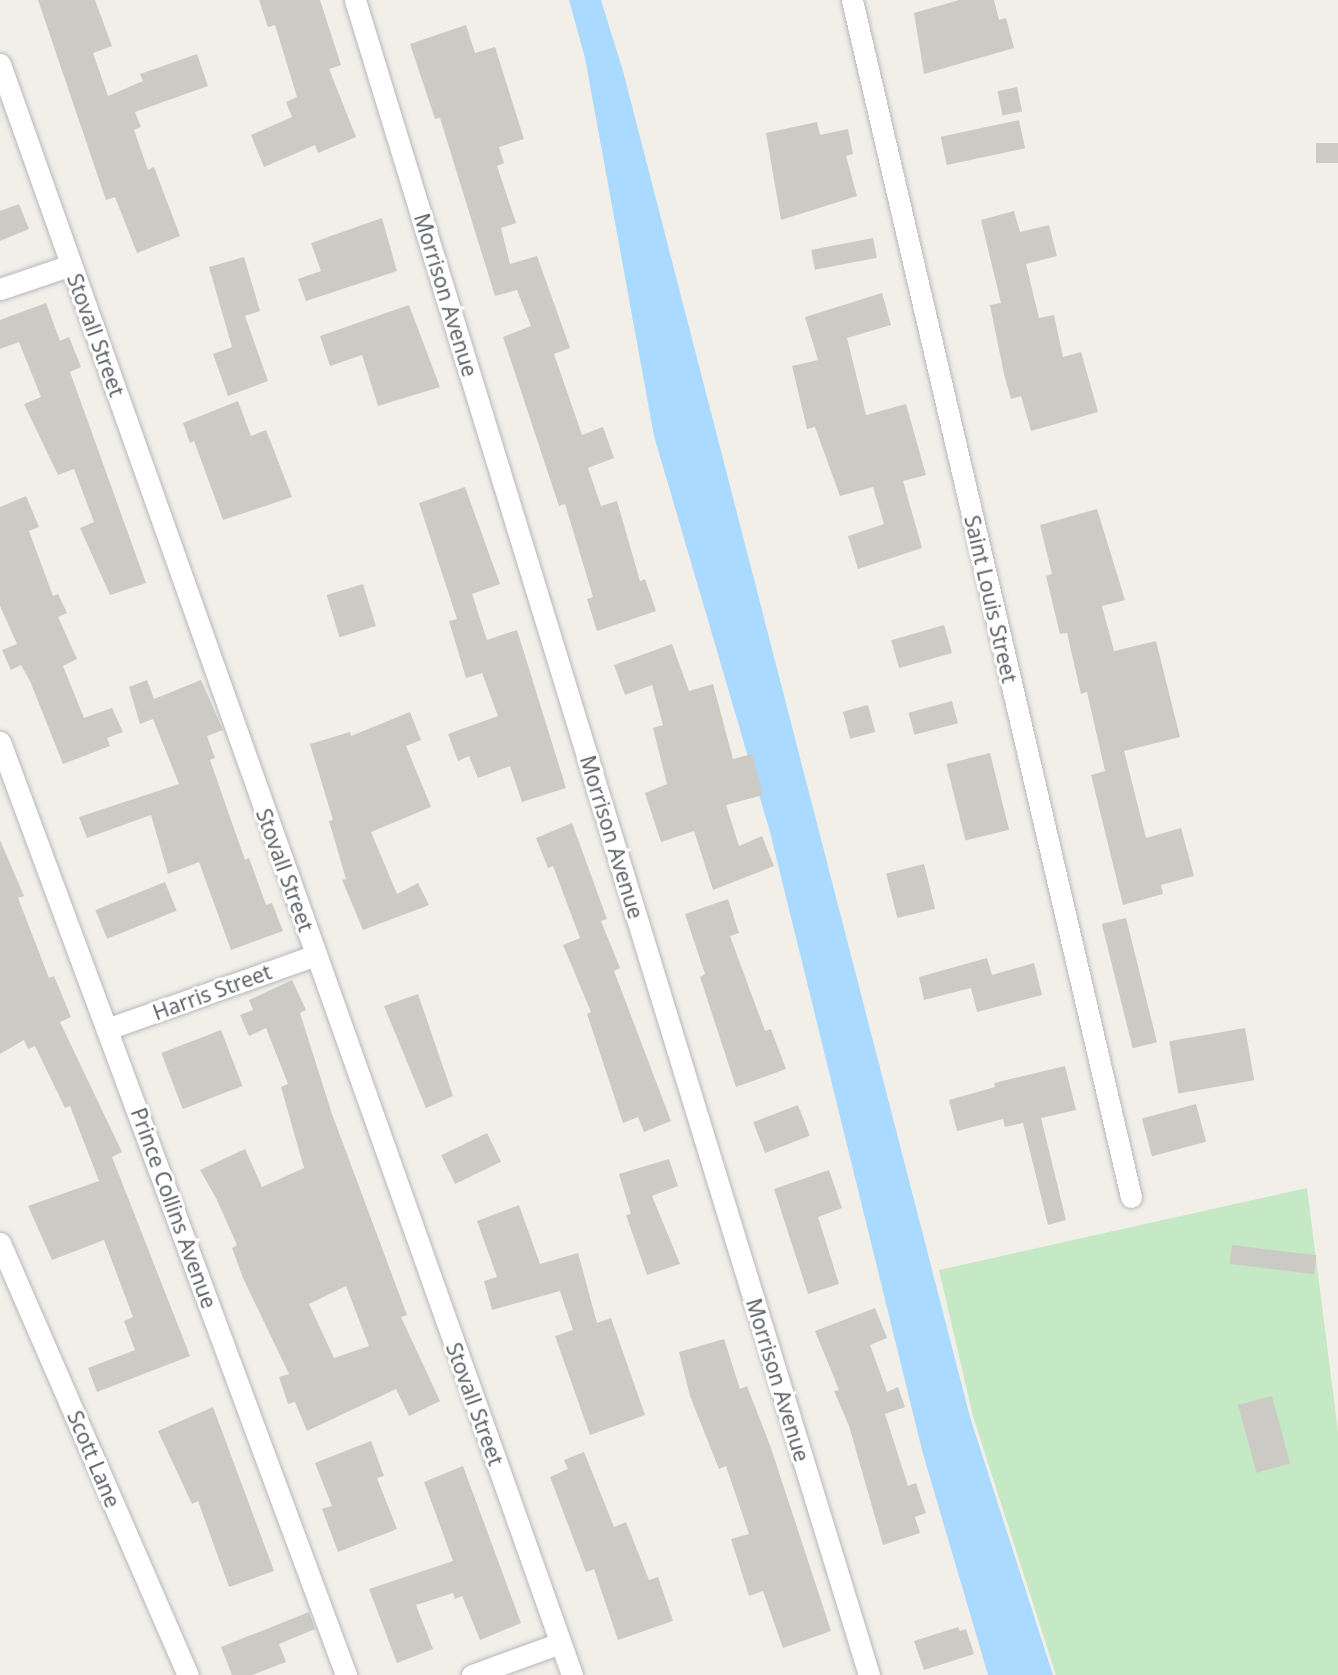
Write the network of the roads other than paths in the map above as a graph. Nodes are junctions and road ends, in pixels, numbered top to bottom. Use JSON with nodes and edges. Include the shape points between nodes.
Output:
{"nodes":[{"id":1,"x":355,"y":0,"type":"edge"},
{"id":2,"x":852,"y":0,"type":"edge"},
{"id":3,"x":0,"y":64,"type":"edge"},
{"id":4,"x":71,"y":265,"type":"junction"},
{"id":5,"x":0,"y":289,"type":"edge"},
{"id":6,"x":0,"y":742,"type":"edge"},
{"id":7,"x":316,"y":955,"type":"junction"},
{"id":8,"x":107,"y":1029,"type":"junction"},
{"id":9,"x":1131,"y":1197,"type":"dead end"},
{"id":10,"x":0,"y":1243,"type":"edge"},
{"id":11,"x":560,"y":1643,"type":"junction"},
{"id":12,"x":188,"y":1675,"type":"edge"},
{"id":13,"x":346,"y":1675,"type":"edge"},
{"id":14,"x":472,"y":1675,"type":"edge"},
{"id":15,"x":572,"y":1675,"type":"edge"},
{"id":16,"x":869,"y":1675,"type":"edge"}],
"edges":[{"from":1,"to":16,"type":"street","name":"Morrison Avenue"},
{"from":2,"to":9,"type":"street","name":"Saint Louis Street"},
{"from":3,"to":4,"type":"street","name":"Stovall Street"},
{"from":4,"to":5,"type":"street"},
{"from":4,"to":7,"type":"street","name":"Stovall Street"},
{"from":6,"to":8,"type":"street","name":"Prince Collins Avenue"},
{"from":7,"to":8,"type":"street","name":"Harris Street"},
{"from":7,"to":11,"type":"street","name":"Stovall Street"},
{"from":8,"to":13,"type":"street","name":"Prince Collins Avenue"},
{"from":10,"to":12,"type":"street","name":"Scott Lane"},
{"from":11,"to":14,"type":"street"},
{"from":11,"to":15,"type":"street","name":"Stovall Street"}]}
